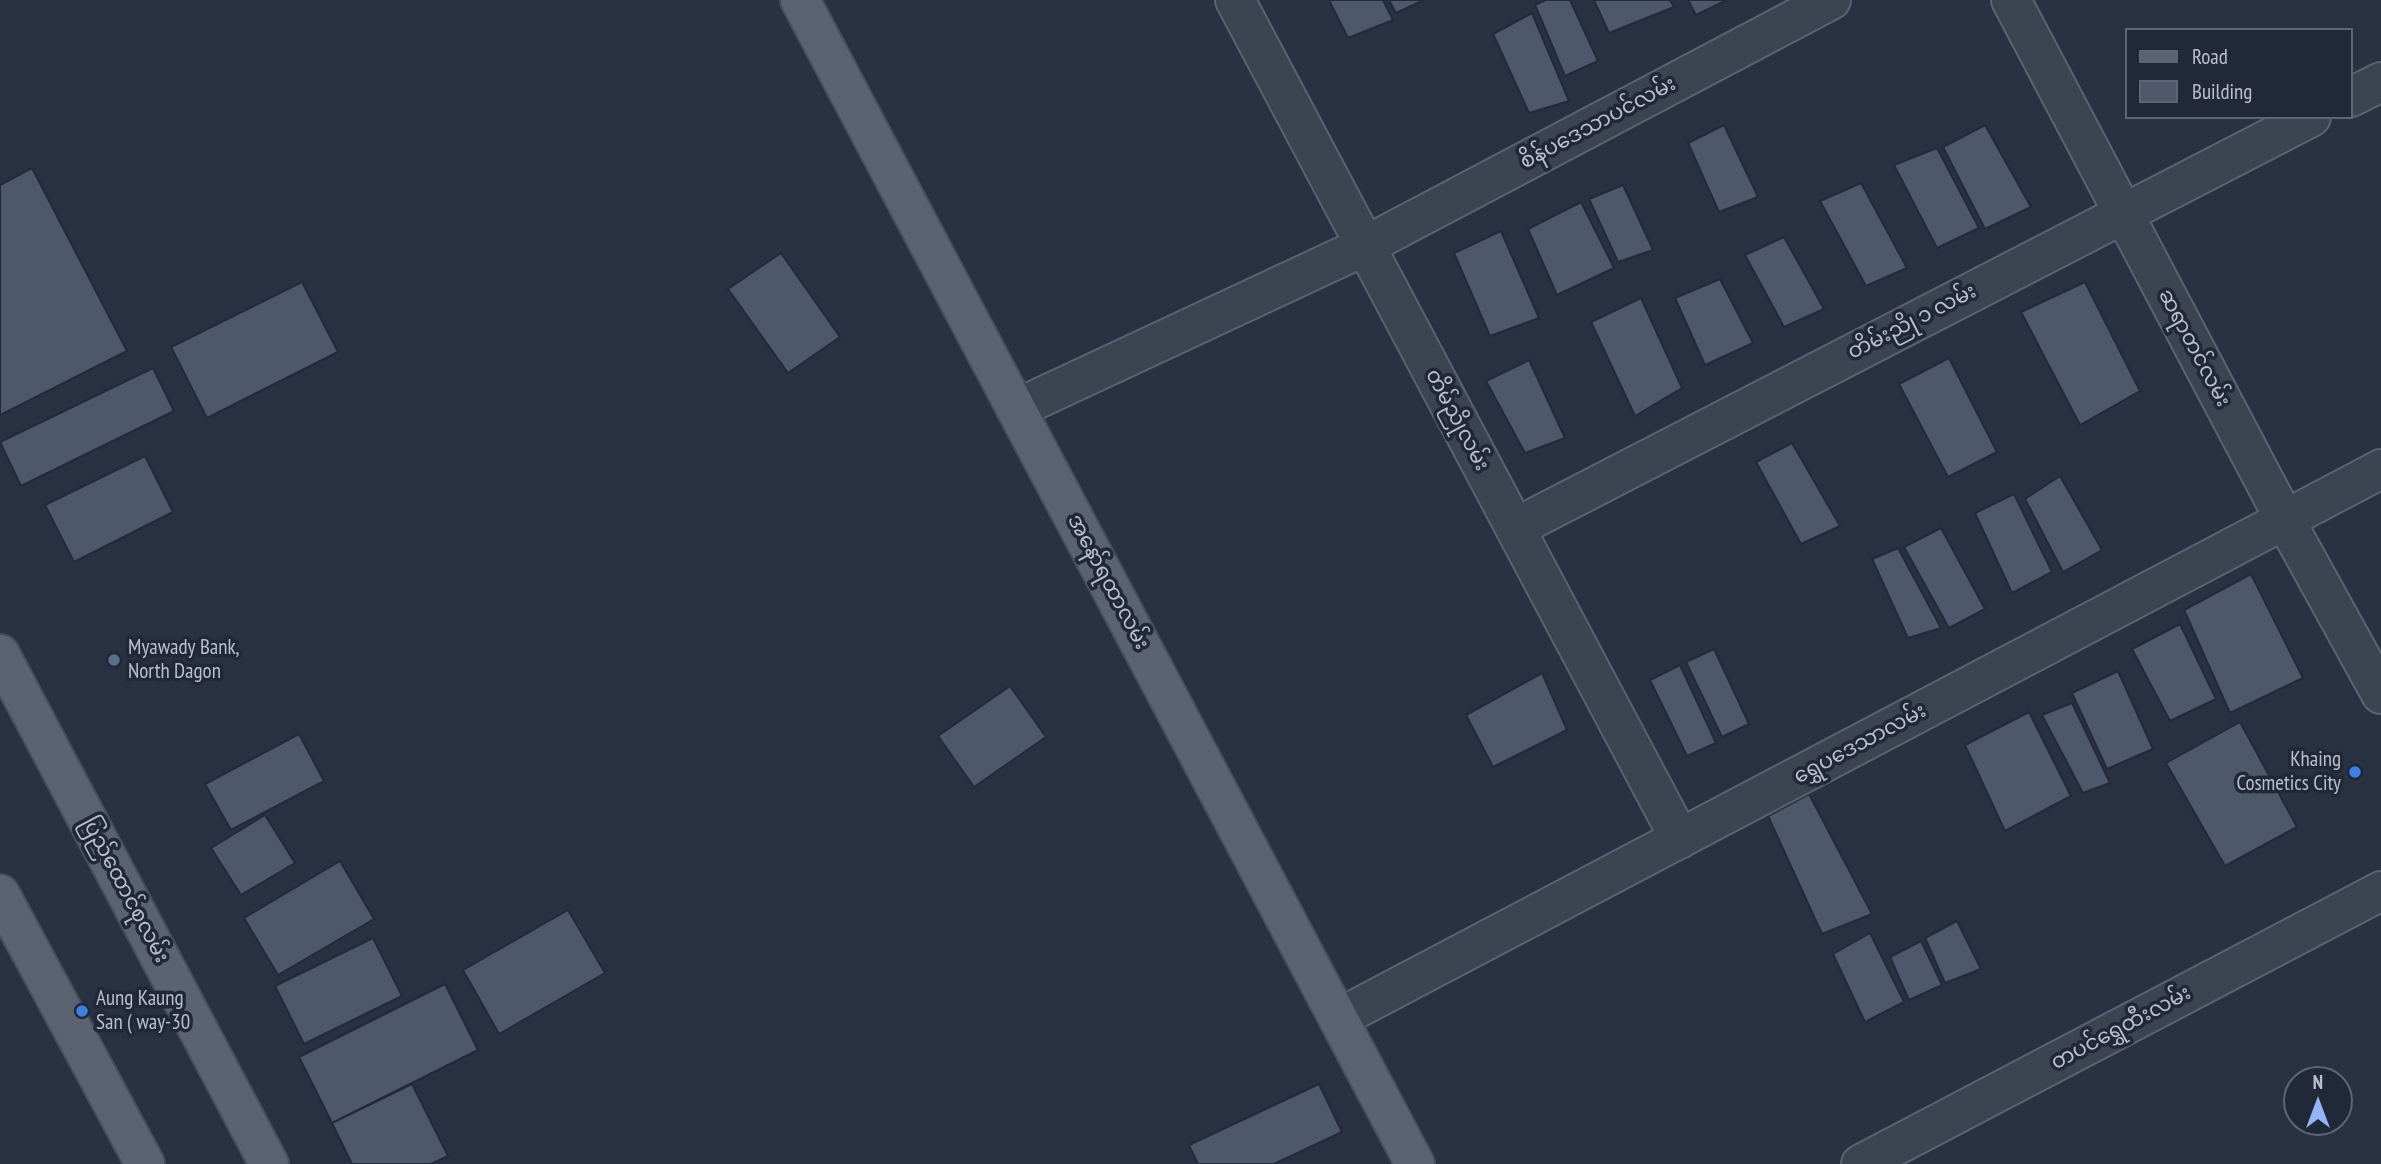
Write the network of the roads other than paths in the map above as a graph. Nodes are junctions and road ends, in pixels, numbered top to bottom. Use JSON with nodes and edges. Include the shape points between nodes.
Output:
{"nodes":[{"id":1,"x":800,"y":0,"type":"edge"},
{"id":2,"x":1234,"y":0,"type":"edge"},
{"id":3,"x":1831,"y":0,"type":"edge"},
{"id":4,"x":2011,"y":0,"type":"edge"},
{"id":5,"x":2381,"y":82,"type":"edge"},
{"id":6,"x":2353,"y":96,"type":"edge"},
{"id":7,"x":2307,"y":119,"type":"edge"},
{"id":8,"x":2123,"y":212,"type":"junction"},
{"id":9,"x":1365,"y":246,"type":"junction"},
{"id":10,"x":1017,"y":409,"type":"junction"},
{"id":11,"x":2381,"y":469,"type":"edge"},
{"id":12,"x":2285,"y":520,"type":"junction"},
{"id":13,"x":1515,"y":528,"type":"junction"},
{"id":14,"x":0,"y":654,"type":"edge"},
{"id":15,"x":2381,"y":694,"type":"edge"},
{"id":16,"x":1680,"y":839,"type":"junction"},
{"id":17,"x":2381,"y":891,"type":"edge"},
{"id":18,"x":0,"y":894,"type":"edge"},
{"id":19,"x":1339,"y":1018,"type":"junction"},
{"id":20,"x":145,"y":1164,"type":"edge"},
{"id":21,"x":269,"y":1164,"type":"edge"},
{"id":22,"x":1415,"y":1164,"type":"edge"},
{"id":23,"x":1861,"y":1164,"type":"edge"}],
"edges":[{"from":1,"to":10,"type":"main road","name":"အနော်ရထာလမ်း"},
{"from":2,"to":9,"type":"street","name":"တိမ်ညိုလမ်း"},
{"from":3,"to":9,"type":"street","name":"စိန်ပဒေသာပင်လမ်း"},
{"from":4,"to":8,"type":"street","name":"ဆရာတင်လမ်း"},
{"from":5,"to":6,"type":"street"},
{"from":7,"to":8,"type":"street","name":"တိမ်းညို ၁ လမ်း"},
{"from":8,"to":12,"type":"street","name":"ဆရာတင်လမ်း"},
{"from":8,"to":13,"type":"street","name":"တိမ်းညို ၁ လမ်း"},
{"from":9,"to":10,"type":"street","name":"စိန်ပဒေသာပင်လမ်း"},
{"from":9,"to":13,"type":"street","name":"တိမ်ညိုလမ်း"},
{"from":10,"to":19,"type":"main road","name":"အနော်ရထာလမ်း"},
{"from":11,"to":12,"type":"street","name":"ရွှေပဒေသာလမ်း"},
{"from":12,"to":15,"type":"street","name":"ဆရာတင်လမ်း"},
{"from":12,"to":16,"type":"street","name":"ရွှေပဒေသာလမ်း"},
{"from":13,"to":16,"type":"street","name":"တိမ်ညိုလမ်း"},
{"from":14,"to":21,"type":"main road","name":"ပြည်ထောင်စုလမ်း"},
{"from":16,"to":19,"type":"street","name":"ရွှေပဒေသာလမ်း"},
{"from":17,"to":23,"type":"street","name":"တပင်ရွှေထီးလမ်း"},
{"from":18,"to":20,"type":"main road"},
{"from":19,"to":22,"type":"main road","name":"အနော်ရထာလမ်း"}]}
